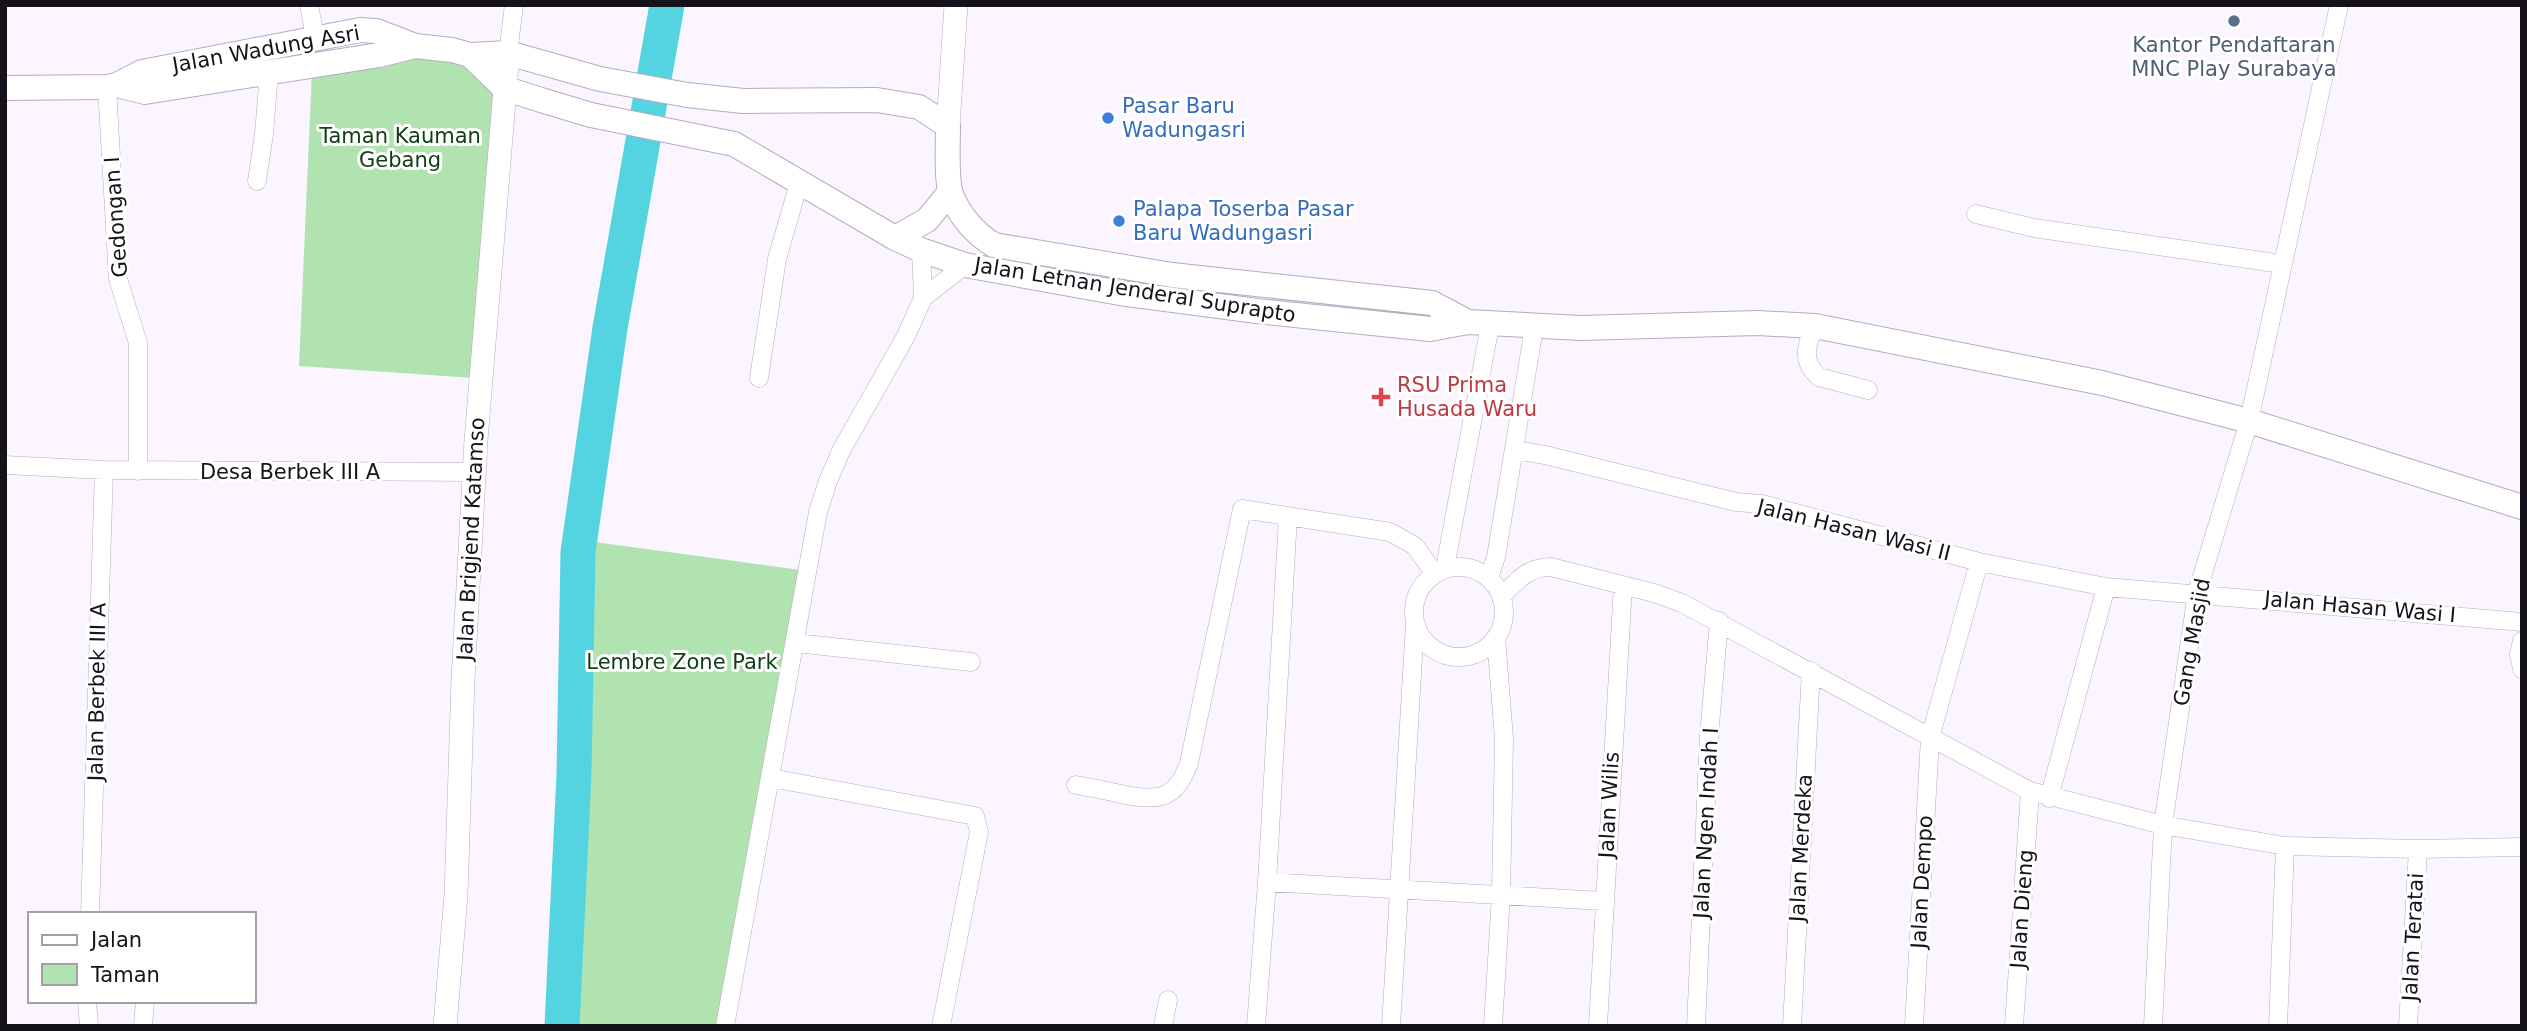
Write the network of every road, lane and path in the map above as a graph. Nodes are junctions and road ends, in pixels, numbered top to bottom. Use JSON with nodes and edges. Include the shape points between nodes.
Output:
{"nodes":[{"id":1,"x":309,"y":5,"type":"edge"},
{"id":2,"x":514,"y":5,"type":"edge"},
{"id":3,"x":956,"y":5,"type":"edge"},
{"id":4,"x":2339,"y":5,"type":"edge"},
{"id":5,"x":315,"y":37,"type":"junction"},
{"id":6,"x":415,"y":46,"type":"junction"},
{"id":7,"x":508,"y":53,"type":"junction"},
{"id":8,"x":470,"y":55,"type":"junction"},
{"id":9,"x":269,"y":73,"type":"junction"},
{"id":10,"x":950,"y":82,"type":"junction"},
{"id":11,"x":112,"y":86,"type":"junction"},
{"id":12,"x":5,"y":88,"type":"edge"},
{"id":13,"x":504,"y":88,"type":"junction"},
{"id":14,"x":743,"y":101,"type":"junction"},
{"id":15,"x":919,"y":107,"type":"junction"},
{"id":16,"x":948,"y":126,"type":"junction"},
{"id":17,"x":734,"y":144,"type":"junction"},
{"id":18,"x":257,"y":181,"type":"dead end"},
{"id":19,"x":800,"y":183,"type":"junction"},
{"id":20,"x":950,"y":192,"type":"junction"},
{"id":21,"x":1976,"y":214,"type":"dead end"},
{"id":22,"x":895,"y":238,"type":"junction"},
{"id":23,"x":921,"y":250,"type":"junction"},
{"id":24,"x":2282,"y":264,"type":"junction"},
{"id":25,"x":965,"y":265,"type":"junction"},
{"id":26,"x":923,"y":298,"type":"junction"},
{"id":27,"x":1479,"y":324,"type":"junction"},
{"id":28,"x":1815,"y":326,"type":"junction"},
{"id":29,"x":1534,"y":328,"type":"junction"},
{"id":30,"x":759,"y":378,"type":"dead end"},
{"id":31,"x":1868,"y":390,"type":"dead end"},
{"id":32,"x":2249,"y":421,"type":"junction"},
{"id":33,"x":1514,"y":450,"type":"junction"},
{"id":34,"x":5,"y":465,"type":"edge"},
{"id":35,"x":104,"y":470,"type":"junction"},
{"id":36,"x":138,"y":471,"type":"junction"},
{"id":37,"x":470,"y":472,"type":"junction"},
{"id":38,"x":2522,"y":507,"type":"edge"},
{"id":39,"x":1288,"y":517,"type":"junction"},
{"id":40,"x":1979,"y":562,"type":"junction"},
{"id":41,"x":1440,"y":571,"type":"junction"},
{"id":42,"x":1489,"y":579,"type":"junction"},
{"id":43,"x":1623,"y":585,"type":"junction"},
{"id":44,"x":2106,"y":587,"type":"junction"},
{"id":45,"x":2197,"y":593,"type":"junction"},
{"id":46,"x":1501,"y":597,"type":"junction"},
{"id":47,"x":1719,"y":621,"type":"junction"},
{"id":48,"x":2522,"y":622,"type":"edge"},
{"id":49,"x":1415,"y":624,"type":"junction"},
{"id":50,"x":1496,"y":637,"type":"junction"},
{"id":51,"x":2522,"y":641,"type":"edge"},
{"id":52,"x":796,"y":643,"type":"junction"},
{"id":53,"x":971,"y":662,"type":"dead end"},
{"id":54,"x":2522,"y":669,"type":"edge"},
{"id":55,"x":1811,"y":671,"type":"junction"},
{"id":56,"x":1930,"y":738,"type":"junction"},
{"id":57,"x":771,"y":778,"type":"junction"},
{"id":58,"x":1076,"y":785,"type":"dead end"},
{"id":59,"x":2030,"y":791,"type":"junction"},
{"id":60,"x":2049,"y":798,"type":"junction"},
{"id":61,"x":2163,"y":834,"type":"junction"},
{"id":62,"x":2285,"y":846,"type":"junction"},
{"id":63,"x":2522,"y":847,"type":"edge"},
{"id":64,"x":2418,"y":849,"type":"junction"},
{"id":65,"x":1267,"y":881,"type":"junction"},
{"id":66,"x":1400,"y":889,"type":"junction"},
{"id":67,"x":1501,"y":895,"type":"junction"},
{"id":68,"x":1604,"y":901,"type":"junction"},
{"id":69,"x":90,"y":912,"type":"edge"},
{"id":70,"x":1168,"y":1000,"type":"dead end"},
{"id":71,"x":87,"y":1003,"type":"edge"},
{"id":72,"x":145,"y":1003,"type":"edge"},
{"id":73,"x":89,"y":1026,"type":"edge"},
{"id":74,"x":143,"y":1026,"type":"edge"},
{"id":75,"x":445,"y":1026,"type":"edge"},
{"id":76,"x":725,"y":1026,"type":"edge"},
{"id":77,"x":942,"y":1026,"type":"edge"},
{"id":78,"x":1163,"y":1026,"type":"edge"},
{"id":79,"x":1256,"y":1026,"type":"edge"},
{"id":80,"x":1391,"y":1026,"type":"edge"},
{"id":81,"x":1493,"y":1026,"type":"edge"},
{"id":82,"x":1598,"y":1026,"type":"edge"},
{"id":83,"x":1696,"y":1026,"type":"edge"},
{"id":84,"x":1792,"y":1026,"type":"edge"},
{"id":85,"x":1914,"y":1026,"type":"edge"},
{"id":86,"x":2014,"y":1026,"type":"edge"},
{"id":87,"x":2153,"y":1026,"type":"edge"},
{"id":88,"x":2278,"y":1026,"type":"edge"},
{"id":89,"x":2408,"y":1026,"type":"edge"}],
"edges":[{"from":1,"to":5,"type":"street"},
{"from":2,"to":7,"type":"street"},
{"from":3,"to":10,"type":"street"},
{"from":4,"to":24,"type":"street","name":"Gang Masjid"},
{"from":5,"to":6,"type":"main road","name":"Jalan Wadung Asri","via":[[376,31]]},
{"from":5,"to":11,"type":"main road","name":"Jalan Wadung Asri","via":[[142,72]]},
{"from":6,"to":8,"type":"main road","name":"Jalan Wadung Asri"},
{"from":6,"to":9,"type":"main road","name":"Jalan Wadung Asri"},
{"from":7,"to":8,"type":"main road","name":"Jalan Wadung Asri"},
{"from":7,"to":13,"type":"street","name":"Jalan Brigjend Katamso"},
{"from":7,"to":14,"type":"main road","via":[[600,79],[687,96]]},
{"from":8,"to":13,"type":"main road"},
{"from":9,"to":11,"type":"main road","name":"Jalan Wadung Asri","via":[[145,92]]},
{"from":9,"to":18,"type":"street"},
{"from":10,"to":15,"type":"street"},
{"from":10,"to":16,"type":"street"},
{"from":11,"to":12,"type":"main road","name":"Jalan Wadung Asri"},
{"from":11,"to":36,"type":"street","name":"Gedongan I","via":[[118,279],[138,343]]},
{"from":13,"to":17,"type":"main road","name":"Jalan Letnan Jenderal Suprapto","via":[[591,115]]},
{"from":13,"to":37,"type":"street","name":"Jalan Brigjend Katamso"},
{"from":14,"to":15,"type":"main road","via":[[877,100]]},
{"from":14,"to":17,"type":"main road","via":[[730,125]]},
{"from":15,"to":16,"type":"main road"},
{"from":16,"to":20,"type":"main road"},
{"from":17,"to":19,"type":"main road","name":"Jalan Letnan Jenderal Suprapto"},
{"from":19,"to":22,"type":"main road","name":"Jalan Letnan Jenderal Suprapto"},
{"from":19,"to":30,"type":"street","via":[[777,259]]},
{"from":20,"to":22,"type":"main road","via":[[927,220]]},
{"from":20,"to":27,"type":"main road","via":[[972,228],[994,244],[1172,275],[1432,303]]},
{"from":21,"to":24,"type":"street","via":[[2034,228]]},
{"from":22,"to":23,"type":"main road","name":"Jalan Letnan Jenderal Suprapto"},
{"from":23,"to":25,"type":"main road","name":"Jalan Letnan Jenderal Suprapto"},
{"from":23,"to":26,"type":"street"},
{"from":24,"to":32,"type":"street","name":"Gang Masjid"},
{"from":25,"to":26,"type":"street"},
{"from":25,"to":27,"type":"main road","name":"Jalan Letnan Jenderal Suprapto","via":[[1120,293],[1257,311],[1430,329]]},
{"from":26,"to":52,"type":"street","via":[[828,481],[818,512]]},
{"from":27,"to":29,"type":"main road"},
{"from":27,"to":41,"type":"street"},
{"from":28,"to":29,"type":"main road"},
{"from":28,"to":31,"type":"street","via":[[1806,345],[1813,373]]},
{"from":28,"to":32,"type":"main road","via":[[2102,383]]},
{"from":29,"to":33,"type":"street"},
{"from":32,"to":38,"type":"main road"},
{"from":32,"to":45,"type":"street","name":"Gang Masjid"},
{"from":33,"to":40,"type":"street","name":"Jalan Hasan Wasi II","via":[[1736,502],[1762,504]]},
{"from":33,"to":42,"type":"street"},
{"from":34,"to":35,"type":"street","name":"Desa Berbek III A"},
{"from":35,"to":36,"type":"street","name":"Desa Berbek III A"},
{"from":35,"to":69,"type":"street","name":"Jalan Berbek III A"},
{"from":36,"to":37,"type":"street","name":"Desa Berbek III A"},
{"from":37,"to":75,"type":"street","name":"Jalan Brigjend Katamso","via":[[456,895]]},
{"from":39,"to":41,"type":"street","via":[[1390,532],[1415,545]]},
{"from":39,"to":58,"type":"street","via":[[1242,509],[1189,763],[1177,786],[1152,799]]},
{"from":39,"to":65,"type":"street"},
{"from":40,"to":44,"type":"street","name":"Jalan Hasan Wasi II"},
{"from":40,"to":56,"type":"street","name":"Jalan Dempo"},
{"from":41,"to":42,"type":"street","via":[[1461,566]]},
{"from":41,"to":49,"type":"street","via":[[1424,583],[1417,596]]},
{"from":42,"to":46,"type":"street"},
{"from":43,"to":46,"type":"street","via":[[1539,567],[1522,575]]},
{"from":43,"to":47,"type":"street","via":[[1682,603]]},
{"from":43,"to":68,"type":"street","name":"Jalan Wilis"},
{"from":44,"to":45,"type":"street","name":"Jalan Hasan Wasi II"},
{"from":44,"to":60,"type":"street"},
{"from":45,"to":48,"type":"street","name":"Jalan Hasan Wasi I"},
{"from":45,"to":61,"type":"street","name":"Gang Masjid"},
{"from":46,"to":50,"type":"street","via":[[1504,611]]},
{"from":47,"to":55,"type":"street"},
{"from":47,"to":83,"type":"street","name":"Jalan Ngen Indah I"},
{"from":49,"to":50,"type":"street","via":[[1432,648],[1459,657],[1486,648]]},
{"from":49,"to":66,"type":"street"},
{"from":50,"to":67,"type":"street","via":[[1504,739]]},
{"from":51,"to":54,"type":"street"},
{"from":52,"to":53,"type":"street"},
{"from":52,"to":57,"type":"street"},
{"from":55,"to":56,"type":"street"},
{"from":55,"to":84,"type":"street","name":"Jalan Merdeka"},
{"from":56,"to":59,"type":"street"},
{"from":56,"to":85,"type":"street","name":"Jalan Dempo"},
{"from":57,"to":76,"type":"street"},
{"from":57,"to":77,"type":"street","via":[[975,816],[979,832]]},
{"from":59,"to":60,"type":"street"},
{"from":59,"to":86,"type":"street","name":"Jalan Dieng"},
{"from":60,"to":61,"type":"street"},
{"from":61,"to":62,"type":"street"},
{"from":61,"to":87,"type":"street","name":"Gang Masjid"},
{"from":62,"to":64,"type":"street"},
{"from":62,"to":88,"type":"street"},
{"from":63,"to":64,"type":"street"},
{"from":64,"to":89,"type":"street","name":"Jalan Teratai"},
{"from":65,"to":66,"type":"street"},
{"from":65,"to":79,"type":"street"},
{"from":66,"to":67,"type":"street"},
{"from":66,"to":80,"type":"street"},
{"from":67,"to":68,"type":"street"},
{"from":67,"to":81,"type":"street"},
{"from":68,"to":82,"type":"street","name":"Jalan Wilis"},
{"from":70,"to":78,"type":"street"},
{"from":71,"to":73,"type":"street"},
{"from":72,"to":74,"type":"street"}]}
